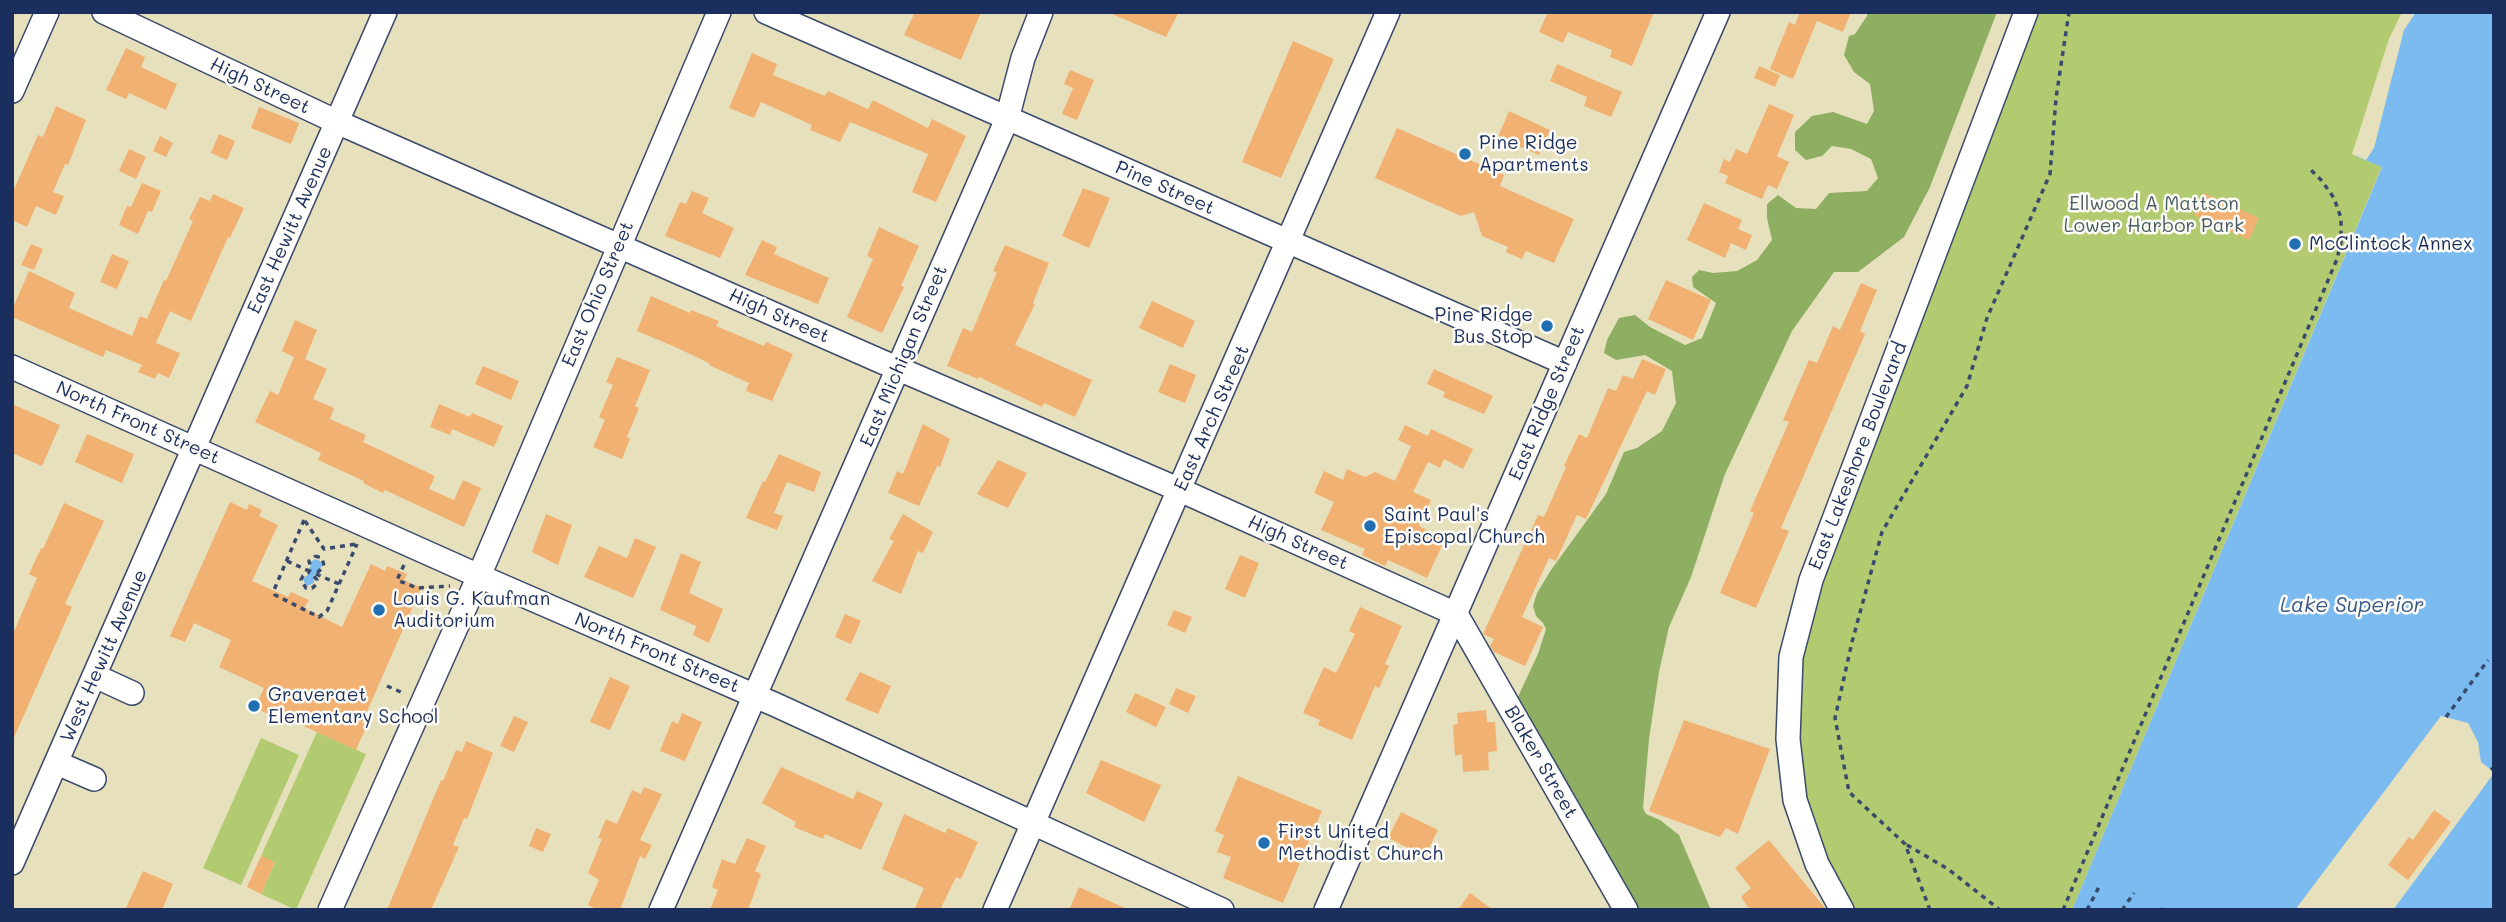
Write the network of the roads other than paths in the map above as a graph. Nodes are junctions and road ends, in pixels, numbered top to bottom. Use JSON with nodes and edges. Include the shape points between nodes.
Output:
{"nodes":[{"id":1,"x":47,"y":12,"type":"edge"},
{"id":2,"x":104,"y":12,"type":"edge"},
{"id":3,"x":385,"y":12,"type":"edge"},
{"id":4,"x":719,"y":12,"type":"edge"},
{"id":5,"x":766,"y":12,"type":"edge"},
{"id":6,"x":1041,"y":12,"type":"edge"},
{"id":7,"x":1388,"y":12,"type":"edge"},
{"id":8,"x":1718,"y":12,"type":"edge"},
{"id":9,"x":2026,"y":12,"type":"edge"},
{"id":10,"x":12,"y":91,"type":"edge"},
{"id":11,"x":1007,"y":119,"type":"junction"},
{"id":12,"x":337,"y":122,"type":"junction"},
{"id":13,"x":1289,"y":242,"type":"junction"},
{"id":14,"x":618,"y":246,"type":"junction"},
{"id":15,"x":1565,"y":363,"type":"junction"},
{"id":16,"x":12,"y":367,"type":"edge"},
{"id":17,"x":899,"y":369,"type":"junction"},
{"id":18,"x":195,"y":448,"type":"junction"},
{"id":19,"x":1180,"y":490,"type":"junction"},
{"id":20,"x":478,"y":576,"type":"junction"},
{"id":21,"x":1456,"y":614,"type":"junction"},
{"id":22,"x":95,"y":676,"type":"junction"},
{"id":23,"x":132,"y":693,"type":"dead end"},
{"id":24,"x":754,"y":695,"type":"junction"},
{"id":25,"x":57,"y":763,"type":"junction"},
{"id":26,"x":94,"y":779,"type":"dead end"},
{"id":27,"x":1032,"y":822,"type":"junction"},
{"id":28,"x":12,"y":863,"type":"edge"},
{"id":29,"x":330,"y":910,"type":"edge"},
{"id":30,"x":662,"y":910,"type":"edge"},
{"id":31,"x":995,"y":910,"type":"edge"},
{"id":32,"x":1222,"y":910,"type":"edge"},
{"id":33,"x":1326,"y":910,"type":"edge"},
{"id":34,"x":1626,"y":910,"type":"edge"},
{"id":35,"x":1842,"y":910,"type":"edge"}],
"edges":[{"from":1,"to":10,"type":"street"},
{"from":2,"to":12,"type":"street","name":"High Street"},
{"from":3,"to":12,"type":"street","name":"East Hewitt Avenue"},
{"from":4,"to":14,"type":"street","name":"East Ohio Street"},
{"from":5,"to":11,"type":"street","name":"Pine Street"},
{"from":6,"to":11,"type":"street","name":"East Michigan Street"},
{"from":7,"to":13,"type":"street","name":"East Arch Street"},
{"from":8,"to":15,"type":"street","name":"East Ridge Street"},
{"from":9,"to":35,"type":"street","name":"East Lakeshore Boulevard","via":[[1811,580],[1791,657],[1788,739],[1795,800],[1817,864]]},
{"from":11,"to":13,"type":"street","name":"Pine Street"},
{"from":11,"to":17,"type":"street","name":"East Michigan Street"},
{"from":12,"to":14,"type":"street","name":"High Street"},
{"from":12,"to":18,"type":"street","name":"East Hewitt Avenue"},
{"from":13,"to":15,"type":"street","name":"Pine Street"},
{"from":13,"to":19,"type":"street","name":"East Arch Street"},
{"from":14,"to":17,"type":"street","name":"High Street"},
{"from":14,"to":20,"type":"street","name":"East Ohio Street"},
{"from":15,"to":21,"type":"street","name":"East Ridge Street"},
{"from":16,"to":18,"type":"street","name":"North Front Street"},
{"from":17,"to":19,"type":"street","name":"High Street"},
{"from":17,"to":24,"type":"street","name":"East Michigan Street"},
{"from":18,"to":20,"type":"street","name":"North Front Street"},
{"from":18,"to":22,"type":"street","name":"West Hewitt Avenue"},
{"from":19,"to":21,"type":"street","name":"High Street"},
{"from":19,"to":27,"type":"street","name":"East Arch Street"},
{"from":20,"to":24,"type":"street","name":"North Front Street"},
{"from":20,"to":29,"type":"street","name":"East Ohio Street"},
{"from":21,"to":33,"type":"street","name":"East Ridge Street"},
{"from":21,"to":34,"type":"street","name":"Blaker Street"},
{"from":22,"to":23,"type":"street"},
{"from":22,"to":25,"type":"street","name":"West Hewitt Avenue"},
{"from":24,"to":27,"type":"street","name":"North Front Street"},
{"from":24,"to":30,"type":"street","name":"East Michigan Street"},
{"from":25,"to":26,"type":"street"},
{"from":25,"to":28,"type":"street","name":"West Hewitt Avenue"},
{"from":27,"to":31,"type":"street","name":"East Arch Street"},
{"from":27,"to":32,"type":"street","name":"North Front Street"}]}
